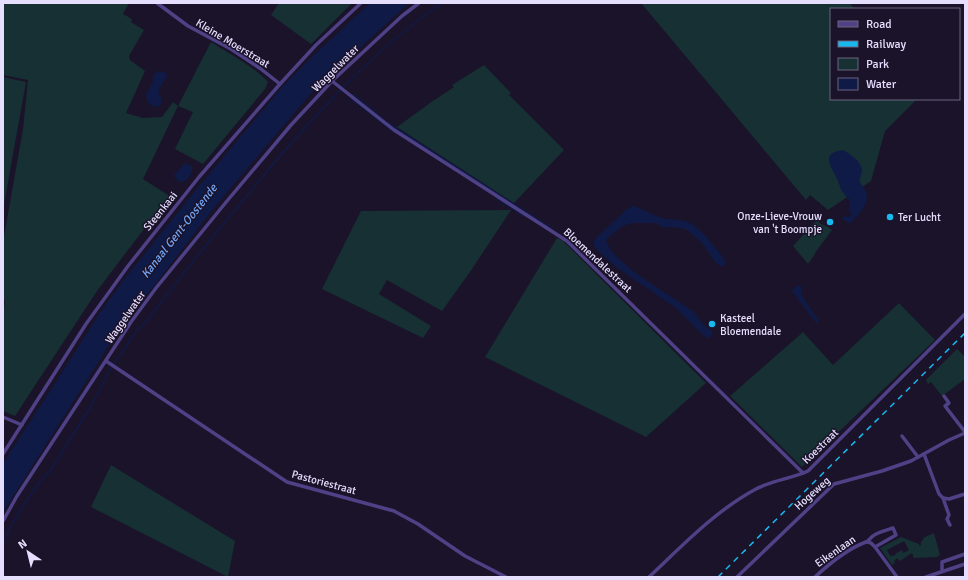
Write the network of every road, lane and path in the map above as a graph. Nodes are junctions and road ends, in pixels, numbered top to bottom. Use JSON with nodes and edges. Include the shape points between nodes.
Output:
{"nodes":[{"id":1,"x":157,"y":3,"type":"edge"},
{"id":2,"x":361,"y":3,"type":"edge"},
{"id":3,"x":419,"y":3,"type":"edge"},
{"id":4,"x":332,"y":81,"type":"junction"},
{"id":5,"x":280,"y":84,"type":"junction"},
{"id":6,"x":965,"y":314,"type":"edge"},
{"id":7,"x":106,"y":361,"type":"junction"},
{"id":8,"x":944,"y":396,"type":"dead end"},
{"id":9,"x":3,"y":417,"type":"edge"},
{"id":10,"x":22,"y":425,"type":"junction"},
{"id":11,"x":965,"y":433,"type":"edge"},
{"id":12,"x":902,"y":436,"type":"dead end"},
{"id":13,"x":3,"y":454,"type":"edge"},
{"id":14,"x":924,"y":454,"type":"junction"},
{"id":15,"x":918,"y":457,"type":"junction"},
{"id":16,"x":803,"y":473,"type":"junction"},
{"id":17,"x":965,"y":494,"type":"edge"},
{"id":18,"x":943,"y":498,"type":"junction"},
{"id":19,"x":3,"y":521,"type":"edge"},
{"id":20,"x":950,"y":525,"type":"dead end"},
{"id":21,"x":867,"y":542,"type":"junction"},
{"id":22,"x":875,"y":547,"type":"junction"},
{"id":23,"x":965,"y":554,"type":"edge"},
{"id":24,"x":965,"y":564,"type":"edge"},
{"id":25,"x":942,"y":571,"type":"junction"},
{"id":26,"x":896,"y":576,"type":"edge"},
{"id":27,"x":506,"y":577,"type":"edge"},
{"id":28,"x":649,"y":577,"type":"edge"},
{"id":29,"x":737,"y":577,"type":"edge"},
{"id":30,"x":815,"y":577,"type":"edge"},
{"id":31,"x":926,"y":577,"type":"edge"}],
"edges":[{"from":1,"to":5,"type":"street","name":"Kleine Moerstraat","via":[[188,26],[231,50]]},
{"from":2,"to":5,"type":"street","name":"Steenkaai","via":[[316,45]]},
{"from":3,"to":4,"type":"street","name":"Waggelwater"},
{"from":4,"to":7,"type":"street","name":"Waggelwater","via":[[291,125],[161,282]]},
{"from":4,"to":16,"type":"street","name":"Bloemendalestraat","via":[[394,130],[567,241]]},
{"from":5,"to":10,"type":"street","name":"Steenkaai","via":[[199,177],[128,266],[86,324]]},
{"from":6,"to":16,"type":"street","name":"Koestraat","via":[[817,463]]},
{"from":7,"to":19,"type":"street","name":"Waggelwater"},
{"from":7,"to":27,"type":"street","name":"Pastoriestraat","via":[[287,482],[394,511],[466,556]]},
{"from":8,"to":11,"type":"street","name":"Hogeweg","via":[[949,403],[945,406]]},
{"from":9,"to":10,"type":"street"},
{"from":10,"to":13,"type":"street","name":"Steenkaai"},
{"from":11,"to":14,"type":"street","name":"Hogeweg"},
{"from":12,"to":15,"type":"street"},
{"from":14,"to":15,"type":"street","name":"Hogeweg"},
{"from":14,"to":18,"type":"street","via":[[939,494]]},
{"from":15,"to":29,"type":"street","name":"Hogeweg","via":[[882,471],[834,484]]},
{"from":16,"to":28,"type":"street","name":"Koestraat","via":[[773,481],[749,493],[702,528]]},
{"from":17,"to":18,"type":"street","via":[[949,499]]},
{"from":18,"to":20,"type":"street"},
{"from":21,"to":22,"type":"street","name":"Eikenlaan"},
{"from":21,"to":22,"type":"street","name":"Eikenlaan","via":[[873,536],[893,528],[896,535]]},
{"from":21,"to":30,"type":"street","name":"Eikenlaan","via":[[840,556]]},
{"from":22,"to":26,"type":"street","name":"Eikenlaan"},
{"from":23,"to":25,"type":"street","via":[[942,562]]},
{"from":24,"to":25,"type":"street"},
{"from":25,"to":31,"type":"street"}]}
